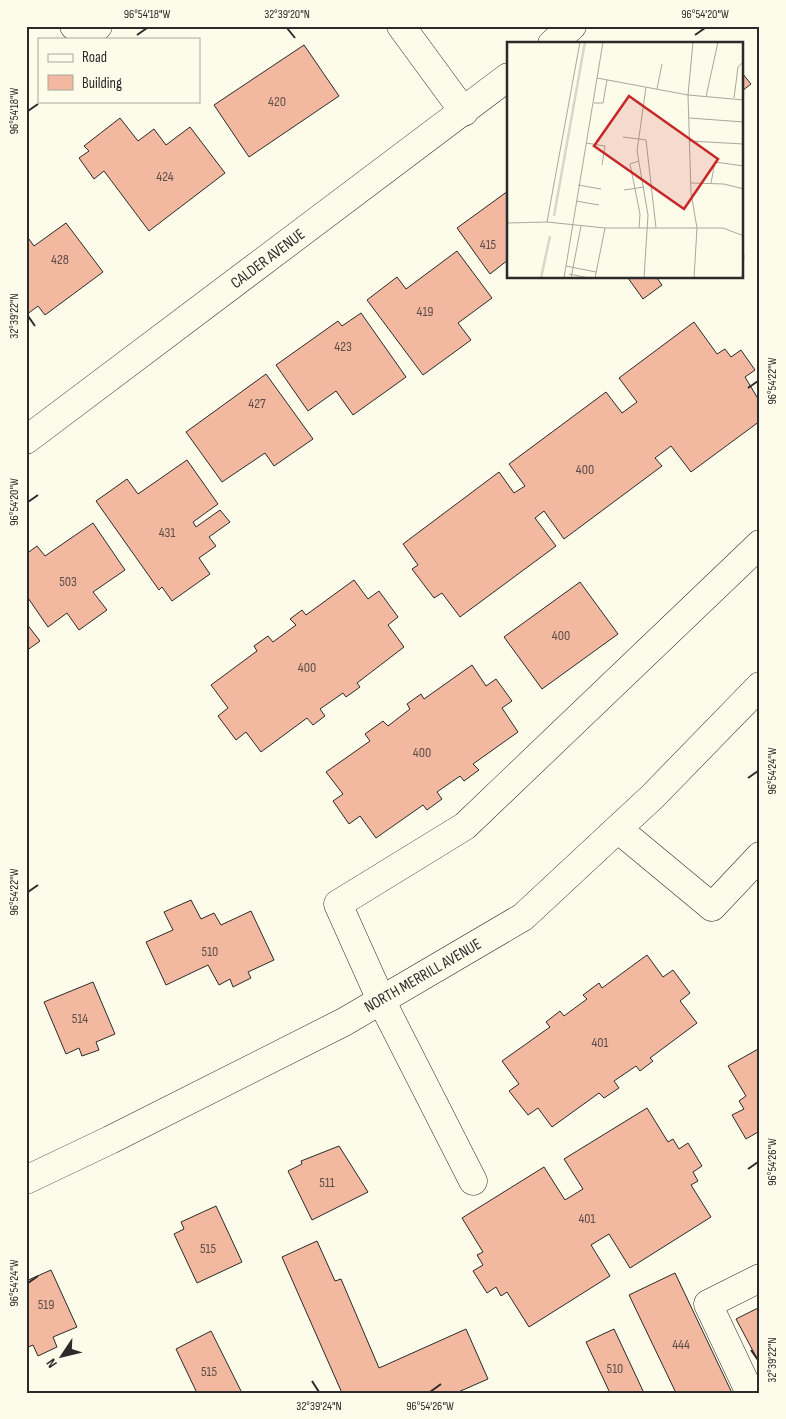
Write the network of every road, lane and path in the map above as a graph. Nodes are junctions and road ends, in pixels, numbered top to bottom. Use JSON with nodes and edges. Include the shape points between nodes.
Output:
{"nodes":[{"id":1,"x":74,"y":26,"type":"edge"},
{"id":2,"x":98,"y":26,"type":"edge"},
{"id":3,"x":401,"y":26,"type":"edge"},
{"id":4,"x":572,"y":26,"type":"edge"},
{"id":5,"x":554,"y":42,"type":"edge"},
{"id":6,"x":507,"y":78,"type":"edge"},
{"id":7,"x":464,"y":112,"type":"junction"},
{"id":8,"x":26,"y":440,"type":"edge"},
{"id":9,"x":760,"y":544,"type":"edge"},
{"id":10,"x":760,"y":686,"type":"edge"},
{"id":11,"x":618,"y":829,"type":"junction"},
{"id":12,"x":760,"y":856,"type":"edge"},
{"id":13,"x":381,"y":1000,"type":"junction"},
{"id":14,"x":26,"y":1180,"type":"edge"},
{"id":15,"x":473,"y":1181,"type":"dead end"},
{"id":16,"x":760,"y":1278,"type":"edge"},
{"id":17,"x":750,"y":1393,"type":"edge"}],
"edges":[{"from":1,"to":2,"type":"street","via":[[82,29]]},
{"from":3,"to":7,"type":"street"},
{"from":4,"to":5,"type":"street"},
{"from":6,"to":7,"type":"street","name":"CALDER AVENUE"},
{"from":7,"to":8,"type":"street","name":"CALDER AVENUE"},
{"from":9,"to":13,"type":"street","via":[[465,826],[338,904]]},
{"from":10,"to":11,"type":"street","name":"NORTH MERRILL AVENUE"},
{"from":11,"to":12,"type":"street","via":[[712,907]]},
{"from":11,"to":13,"type":"street","name":"NORTH MERRILL AVENUE","via":[[523,918]]},
{"from":13,"to":14,"type":"street","name":"NORTH MERRILL AVENUE","via":[[336,1026]]},
{"from":13,"to":15,"type":"street"},
{"from":16,"to":17,"type":"street","via":[[708,1304]]}]}
